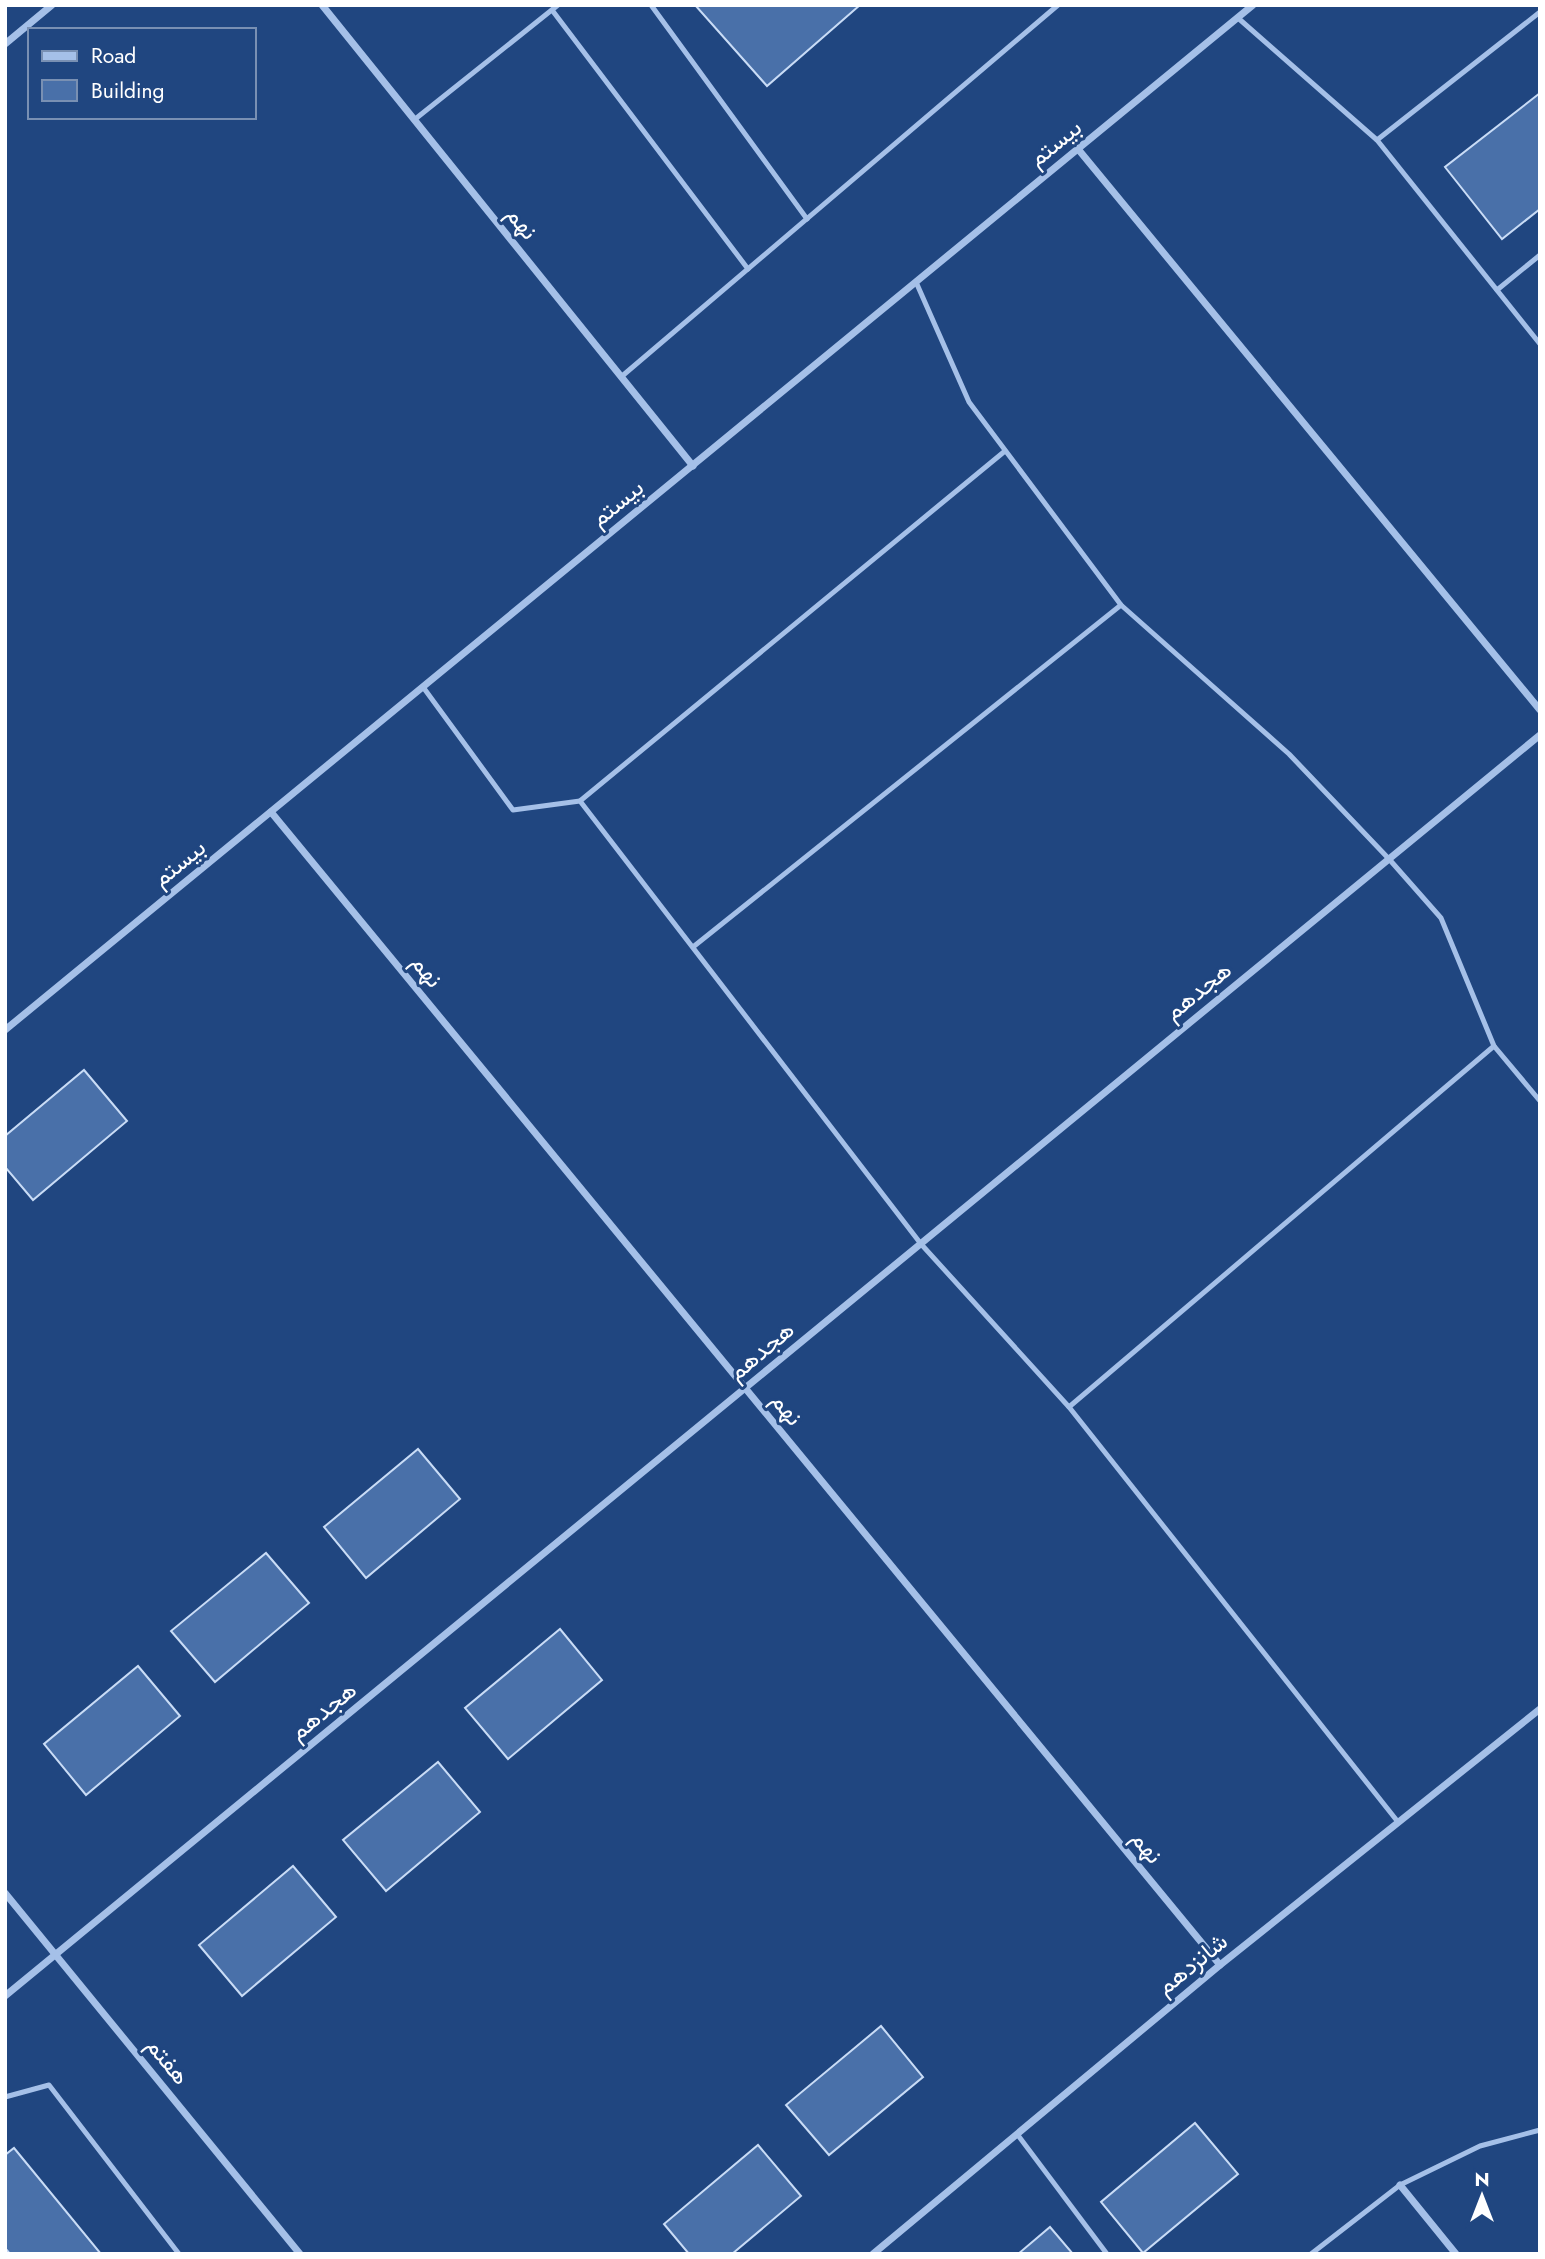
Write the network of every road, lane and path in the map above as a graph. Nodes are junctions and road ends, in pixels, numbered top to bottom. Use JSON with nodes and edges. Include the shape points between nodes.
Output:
{"nodes":[{"id":1,"x":52,"y":5,"type":"edge"},
{"id":2,"x":322,"y":5,"type":"edge"},
{"id":3,"x":558,"y":5,"type":"edge"},
{"id":4,"x":651,"y":5,"type":"edge"},
{"id":5,"x":1058,"y":5,"type":"edge"},
{"id":6,"x":1253,"y":5,"type":"edge"},
{"id":7,"x":552,"y":10,"type":"junction"},
{"id":8,"x":1540,"y":12,"type":"edge"},
{"id":9,"x":1238,"y":18,"type":"junction"},
{"id":10,"x":5,"y":44,"type":"edge"},
{"id":11,"x":414,"y":120,"type":"junction"},
{"id":12,"x":1377,"y":140,"type":"junction"},
{"id":13,"x":1078,"y":149,"type":"junction"},
{"id":14,"x":807,"y":219,"type":"junction"},
{"id":15,"x":1540,"y":255,"type":"edge"},
{"id":16,"x":748,"y":269,"type":"junction"},
{"id":17,"x":916,"y":282,"type":"junction"},
{"id":18,"x":1497,"y":290,"type":"junction"},
{"id":19,"x":1540,"y":344,"type":"edge"},
{"id":20,"x":621,"y":377,"type":"junction"},
{"id":21,"x":1006,"y":451,"type":"junction"},
{"id":22,"x":693,"y":466,"type":"junction"},
{"id":23,"x":1121,"y":605,"type":"junction"},
{"id":24,"x":424,"y":687,"type":"junction"},
{"id":25,"x":1540,"y":710,"type":"edge"},
{"id":26,"x":1540,"y":735,"type":"edge"},
{"id":27,"x":580,"y":801,"type":"junction"},
{"id":28,"x":271,"y":812,"type":"junction"},
{"id":29,"x":1389,"y":859,"type":"junction"},
{"id":30,"x":693,"y":947,"type":"junction"},
{"id":31,"x":5,"y":1030,"type":"edge"},
{"id":32,"x":1494,"y":1046,"type":"junction"},
{"id":33,"x":1540,"y":1101,"type":"edge"},
{"id":34,"x":921,"y":1244,"type":"junction"},
{"id":35,"x":745,"y":1389,"type":"junction"},
{"id":36,"x":1069,"y":1407,"type":"junction"},
{"id":37,"x":1540,"y":1709,"type":"edge"},
{"id":38,"x":1398,"y":1822,"type":"junction"},
{"id":39,"x":5,"y":1893,"type":"edge"},
{"id":40,"x":55,"y":1955,"type":"junction"},
{"id":41,"x":1220,"y":1965,"type":"junction"},
{"id":42,"x":5,"y":1996,"type":"edge"},
{"id":43,"x":5,"y":2097,"type":"edge"},
{"id":44,"x":1540,"y":2130,"type":"edge"},
{"id":45,"x":1017,"y":2134,"type":"junction"},
{"id":46,"x":1399,"y":2185,"type":"junction"},
{"id":47,"x":178,"y":2254,"type":"edge"},
{"id":48,"x":300,"y":2254,"type":"edge"},
{"id":49,"x":873,"y":2254,"type":"edge"},
{"id":50,"x":1107,"y":2254,"type":"edge"},
{"id":51,"x":1311,"y":2254,"type":"edge"},
{"id":52,"x":1456,"y":2254,"type":"edge"}],
"edges":[{"from":1,"to":10,"type":"street"},
{"from":2,"to":11,"type":"street","name":"نهم"},
{"from":3,"to":7,"type":"lane"},
{"from":4,"to":14,"type":"lane"},
{"from":5,"to":14,"type":"lane"},
{"from":6,"to":9,"type":"street","name":"بیستم"},
{"from":7,"to":11,"type":"lane"},
{"from":7,"to":16,"type":"lane"},
{"from":8,"to":12,"type":"lane"},
{"from":9,"to":12,"type":"lane"},
{"from":9,"to":13,"type":"street","name":"بیستم"},
{"from":11,"to":20,"type":"street","name":"نهم"},
{"from":12,"to":18,"type":"lane"},
{"from":13,"to":17,"type":"street","name":"بیستم"},
{"from":13,"to":25,"type":"street"},
{"from":14,"to":16,"type":"lane"},
{"from":15,"to":18,"type":"lane"},
{"from":16,"to":20,"type":"lane"},
{"from":17,"to":21,"type":"lane","via":[[969,402]]},
{"from":17,"to":22,"type":"street","name":"بیستم"},
{"from":18,"to":19,"type":"lane"},
{"from":20,"to":22,"type":"street","name":"نهم"},
{"from":21,"to":23,"type":"lane"},
{"from":21,"to":27,"type":"lane"},
{"from":22,"to":24,"type":"street","name":"بیستم"},
{"from":23,"to":29,"type":"lane","via":[[1289,754]]},
{"from":23,"to":30,"type":"lane"},
{"from":24,"to":27,"type":"lane","via":[[513,810]]},
{"from":24,"to":28,"type":"street","name":"بیستم"},
{"from":26,"to":29,"type":"street","name":"هجدهم"},
{"from":27,"to":30,"type":"lane"},
{"from":28,"to":31,"type":"street","name":"بیستم"},
{"from":28,"to":35,"type":"street","name":"نهم"},
{"from":29,"to":32,"type":"lane","via":[[1441,918]]},
{"from":29,"to":34,"type":"street","name":"هجدهم"},
{"from":30,"to":34,"type":"lane"},
{"from":32,"to":33,"type":"lane"},
{"from":32,"to":36,"type":"lane"},
{"from":34,"to":35,"type":"street","name":"هجدهم"},
{"from":34,"to":36,"type":"lane"},
{"from":35,"to":40,"type":"street","name":"هجدهم"},
{"from":35,"to":41,"type":"street","name":"نهم"},
{"from":36,"to":38,"type":"lane"},
{"from":37,"to":38,"type":"street","name":"شانزدهم"},
{"from":38,"to":41,"type":"street","name":"شانزدهم"},
{"from":39,"to":40,"type":"street","name":"هفتم"},
{"from":40,"to":42,"type":"street","name":"هجدهم"},
{"from":40,"to":48,"type":"street","name":"هفتم"},
{"from":41,"to":45,"type":"street","name":"شانزدهم"},
{"from":43,"to":47,"type":"lane","via":[[49,2085]]},
{"from":44,"to":46,"type":"lane","via":[[1480,2146]]},
{"from":45,"to":49,"type":"street","name":"شانزدهم"},
{"from":45,"to":50,"type":"lane"},
{"from":46,"to":51,"type":"lane"},
{"from":46,"to":52,"type":"street"}]}
